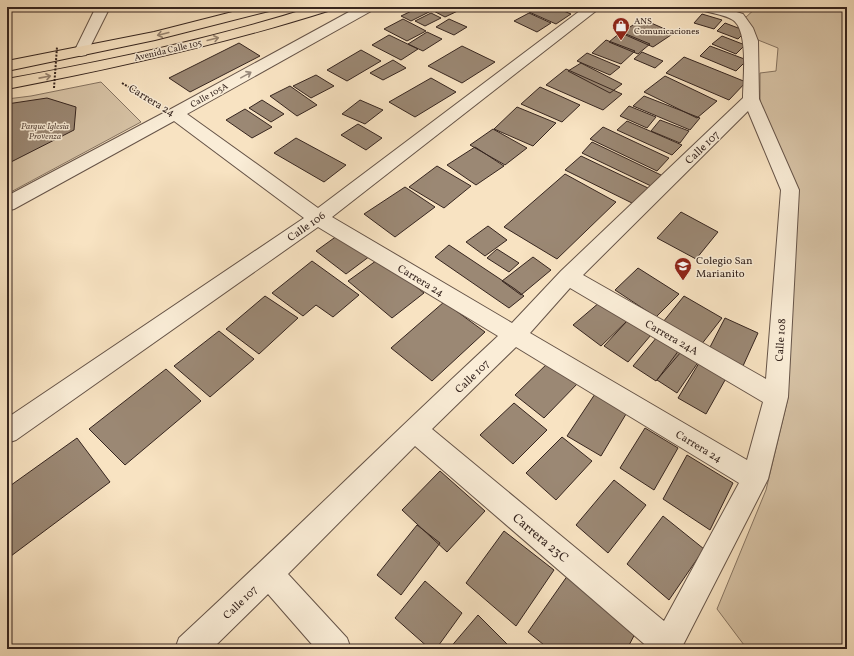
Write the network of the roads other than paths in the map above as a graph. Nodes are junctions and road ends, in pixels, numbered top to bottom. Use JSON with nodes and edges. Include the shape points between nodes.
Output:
{"nodes":[{"id":1,"x":103,"y":7,"type":"edge"},
{"id":2,"x":268,"y":7,"type":"edge"},
{"id":3,"x":326,"y":7,"type":"edge"},
{"id":4,"x":368,"y":7,"type":"edge"},
{"id":5,"x":594,"y":7,"type":"edge"},
{"id":6,"x":704,"y":7,"type":"edge"},
{"id":7,"x":743,"y":12,"type":"edge"},
{"id":8,"x":81,"y":52,"type":"junction"},
{"id":9,"x":7,"y":66,"type":"edge"},
{"id":10,"x":7,"y":84,"type":"edge"},
{"id":11,"x":751,"y":99,"type":"junction"},
{"id":12,"x":175,"y":114,"type":"junction"},
{"id":13,"x":7,"y":204,"type":"edge"},
{"id":14,"x":318,"y":218,"type":"junction"},
{"id":15,"x":568,"y":277,"type":"junction"},
{"id":16,"x":514,"y":336,"type":"junction"},
{"id":17,"x":776,"y":397,"type":"junction"},
{"id":18,"x":414,"y":430,"type":"junction"},
{"id":19,"x":7,"y":432,"type":"edge"},
{"id":20,"x":755,"y":479,"type":"junction"},
{"id":21,"x":269,"y":574,"type":"junction"},
{"id":22,"x":666,"y":646,"type":"edge"},
{"id":23,"x":190,"y":649,"type":"edge"},
{"id":24,"x":336,"y":649,"type":"edge"}],
"edges":[{"from":1,"to":8,"type":"street"},
{"from":2,"to":8,"type":"main road","name":"Avenida Calle 105","one_way":true},
{"from":10,"to":3,"type":"main road","name":"Avenida Calle 105","one_way":true,"via":[[96,67],[222,37]]},
{"from":12,"to":4,"type":"street","name":"Calle 105A","one_way":true},
{"from":5,"to":14,"type":"street","name":"Calle 106"},
{"from":6,"to":7,"type":"street"},
{"from":7,"to":11,"type":"street","name":"Calle 108","via":[[751,41]]},
{"from":8,"to":9,"type":"main road","name":"Avenida Calle 105"},
{"from":11,"to":15,"type":"street","name":"Calle 107"},
{"from":11,"to":17,"type":"street","name":"Calle 108","via":[[790,190]]},
{"from":12,"to":13,"type":"street","name":"Calle 105A"},
{"from":12,"to":14,"type":"street","name":"Carrera 24"},
{"from":14,"to":16,"type":"street","name":"Carrera 24"},
{"from":14,"to":19,"type":"street","name":"Calle 106"},
{"from":15,"to":16,"type":"street","name":"Calle 107"},
{"from":15,"to":17,"type":"street","name":"Carrera 24A"},
{"from":16,"to":18,"type":"street","name":"Calle 107"},
{"from":16,"to":20,"type":"street","name":"Carrera 24"},
{"from":17,"to":20,"type":"street","name":"Calle 108"},
{"from":18,"to":21,"type":"street","name":"Calle 107"},
{"from":18,"to":22,"type":"street","name":"Carrera 23C"},
{"from":20,"to":22,"type":"street","name":"Calle 108"},
{"from":21,"to":23,"type":"street","name":"Calle 107"},
{"from":21,"to":24,"type":"street"}]}
